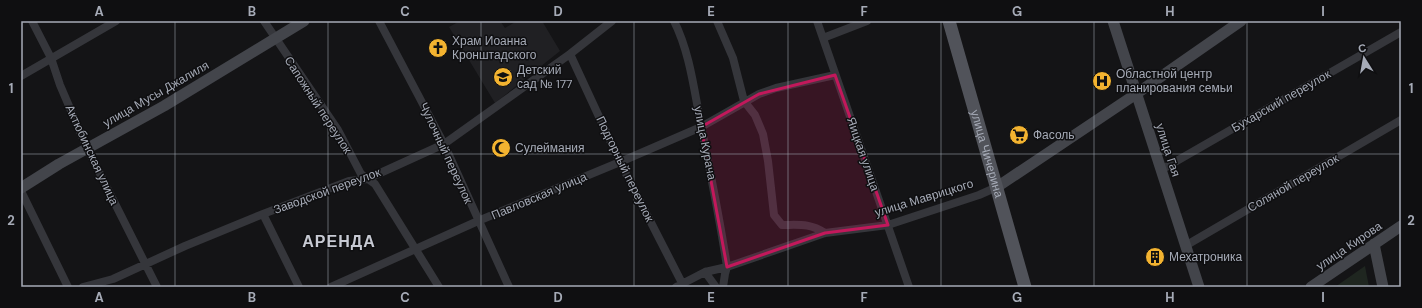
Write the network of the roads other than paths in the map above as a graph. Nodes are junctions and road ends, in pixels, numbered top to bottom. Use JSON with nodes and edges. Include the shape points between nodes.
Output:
{"nodes":[{"id":1,"x":32,"y":21,"type":"edge"},
{"id":2,"x":116,"y":21,"type":"edge"},
{"id":3,"x":264,"y":21,"type":"edge"},
{"id":4,"x":304,"y":21,"type":"edge"},
{"id":5,"x":379,"y":21,"type":"edge"},
{"id":6,"x":612,"y":21,"type":"edge"},
{"id":7,"x":674,"y":21,"type":"edge"},
{"id":8,"x":717,"y":21,"type":"edge"},
{"id":9,"x":817,"y":21,"type":"edge"},
{"id":10,"x":867,"y":21,"type":"edge"},
{"id":11,"x":950,"y":21,"type":"edge"},
{"id":12,"x":1113,"y":21,"type":"edge"},
{"id":13,"x":1241,"y":21,"type":"edge"},
{"id":14,"x":1401,"y":32,"type":"edge"},
{"id":15,"x":275,"y":38,"type":"junction"},
{"id":16,"x":823,"y":38,"type":"junction"},
{"id":17,"x":570,"y":54,"type":"junction"},
{"id":18,"x":51,"y":58,"type":"junction"},
{"id":19,"x":835,"y":75,"type":"junction"},
{"id":20,"x":21,"y":76,"type":"edge"},
{"id":21,"x":1136,"y":94,"type":"junction"},
{"id":22,"x":744,"y":101,"type":"junction"},
{"id":23,"x":1401,"y":120,"type":"edge"},
{"id":24,"x":701,"y":127,"type":"junction"},
{"id":25,"x":444,"y":144,"type":"junction"},
{"id":26,"x":88,"y":148,"type":"junction"},
{"id":27,"x":620,"y":162,"type":"junction"},
{"id":28,"x":1160,"y":170,"type":"junction"},
{"id":29,"x":364,"y":176,"type":"junction"},
{"id":30,"x":997,"y":187,"type":"junction"},
{"id":31,"x":21,"y":188,"type":"edge"},
{"id":32,"x":21,"y":191,"type":"edge"},
{"id":33,"x":263,"y":214,"type":"junction"},
{"id":34,"x":478,"y":221,"type":"junction"},
{"id":35,"x":888,"y":225,"type":"junction"},
{"id":36,"x":1401,"y":226,"type":"edge"},
{"id":37,"x":825,"y":233,"type":"junction"},
{"id":38,"x":1374,"y":244,"type":"junction"},
{"id":39,"x":1185,"y":246,"type":"junction"},
{"id":40,"x":416,"y":249,"type":"junction"},
{"id":41,"x":146,"y":265,"type":"junction"},
{"id":42,"x":727,"y":267,"type":"junction"},
{"id":43,"x":705,"y":272,"type":"junction"},
{"id":44,"x":679,"y":285,"type":"edge"},
{"id":45,"x":68,"y":287,"type":"edge"},
{"id":46,"x":83,"y":287,"type":"edge"},
{"id":47,"x":157,"y":287,"type":"edge"},
{"id":48,"x":299,"y":287,"type":"edge"},
{"id":49,"x":331,"y":287,"type":"edge"},
{"id":50,"x":439,"y":287,"type":"edge"},
{"id":51,"x":508,"y":287,"type":"edge"},
{"id":52,"x":716,"y":287,"type":"edge"},
{"id":53,"x":723,"y":287,"type":"edge"},
{"id":54,"x":909,"y":287,"type":"edge"},
{"id":55,"x":1025,"y":287,"type":"edge"},
{"id":56,"x":1199,"y":287,"type":"edge"},
{"id":57,"x":1311,"y":287,"type":"edge"},
{"id":58,"x":1383,"y":287,"type":"edge"}],
"edges":[{"from":1,"to":18,"type":"street","name":"Актюбинская улица"},
{"from":2,"to":18,"type":"street"},
{"from":3,"to":15,"type":"street","name":"Сапожный переулок"},
{"from":4,"to":15,"type":"street","name":"улица Мусы Джалиля"},
{"from":5,"to":25,"type":"street","name":"Чулочный переулок"},
{"from":6,"to":17,"type":"street","name":"Заводской переулок"},
{"from":7,"to":24,"type":"street","name":"улица Курача","via":[[689,64]]},
{"from":8,"to":22,"type":"street","via":[[733,58]]},
{"from":9,"to":16,"type":"street","name":"Яицкая улица"},
{"from":10,"to":16,"type":"street"},
{"from":11,"to":30,"type":"main road","name":"улица Чичерина"},
{"from":12,"to":21,"type":"street","name":"улица Гая"},
{"from":13,"to":21,"type":"street","name":"улица Маврицкого"},
{"from":14,"to":28,"type":"street","name":"Бухарский переулок"},
{"from":15,"to":26,"type":"street","name":"улица Мусы Джалиля","via":[[164,106]]},
{"from":15,"to":29,"type":"street","name":"Сапожный переулок","via":[[338,130]]},
{"from":16,"to":19,"type":"street","name":"Яицкая улица"},
{"from":17,"to":25,"type":"street","name":"Заводской переулок"},
{"from":17,"to":27,"type":"street","name":"Подгорный переулок"},
{"from":18,"to":20,"type":"street"},
{"from":18,"to":26,"type":"street","name":"Актюбинская улица"},
{"from":19,"to":22,"type":"street","name":"Павловская улица","via":[[776,88]]},
{"from":19,"to":35,"type":"street","name":"Яицкая улица"},
{"from":21,"to":28,"type":"street","name":"улица Гая"},
{"from":21,"to":30,"type":"street","name":"улица Маврицкого"},
{"from":22,"to":24,"type":"street","name":"Павловская улица"},
{"from":22,"to":37,"type":"street","via":[[755,115],[763,134],[774,215],[777,220],[782,225],[815,227]]},
{"from":23,"to":39,"type":"street","name":"Соляной переулок"},
{"from":24,"to":27,"type":"street","name":"Павловская улица"},
{"from":24,"to":42,"type":"street","name":"улица Курача","via":[[720,216]]},
{"from":25,"to":29,"type":"street","name":"Заводской переулок"},
{"from":25,"to":34,"type":"street","name":"Чулочный переулок"},
{"from":26,"to":31,"type":"street","name":"улица Мусы Джалиля"},
{"from":26,"to":41,"type":"street","name":"Актюбинская улица"},
{"from":27,"to":34,"type":"street","name":"Павловская улица"},
{"from":27,"to":44,"type":"street","name":"Подгорный переулок"},
{"from":28,"to":39,"type":"street","name":"улица Гая"},
{"from":29,"to":33,"type":"street","name":"Заводской переулок"},
{"from":29,"to":40,"type":"street","name":"Сапожный переулок","via":[[375,184]]},
{"from":30,"to":35,"type":"street","name":"улица Маврицкого"},
{"from":30,"to":55,"type":"main road","name":"улица Чичерина"},
{"from":32,"to":45,"type":"street"},
{"from":33,"to":41,"type":"street","name":"Заводской переулок"},
{"from":33,"to":48,"type":"street"},
{"from":34,"to":40,"type":"street","name":"Павловская улица"},
{"from":34,"to":51,"type":"street","name":"Чулочный переулок"},
{"from":35,"to":37,"type":"street","name":"улица Маврицкого"},
{"from":35,"to":54,"type":"street","name":"Яицкая улица"},
{"from":36,"to":38,"type":"street","name":"улица Кирова"},
{"from":37,"to":42,"type":"street","name":"улица Маврицкого"},
{"from":38,"to":57,"type":"street","name":"улица Кирова"},
{"from":38,"to":58,"type":"street"},
{"from":39,"to":56,"type":"street","name":"улица Гая"},
{"from":40,"to":49,"type":"street","name":"Павловская улица"},
{"from":40,"to":50,"type":"street","name":"Сапожный переулок"},
{"from":41,"to":46,"type":"street","name":"Заводской переулок","via":[[113,279]]},
{"from":41,"to":47,"type":"street","name":"Актюбинская улица"},
{"from":42,"to":43,"type":"street","name":"улица Маврицкого"},
{"from":42,"to":53,"type":"street","name":"улица Курача"},
{"from":43,"to":44,"type":"street","name":"улица Маврицкого"},
{"from":43,"to":52,"type":"street"}]}
